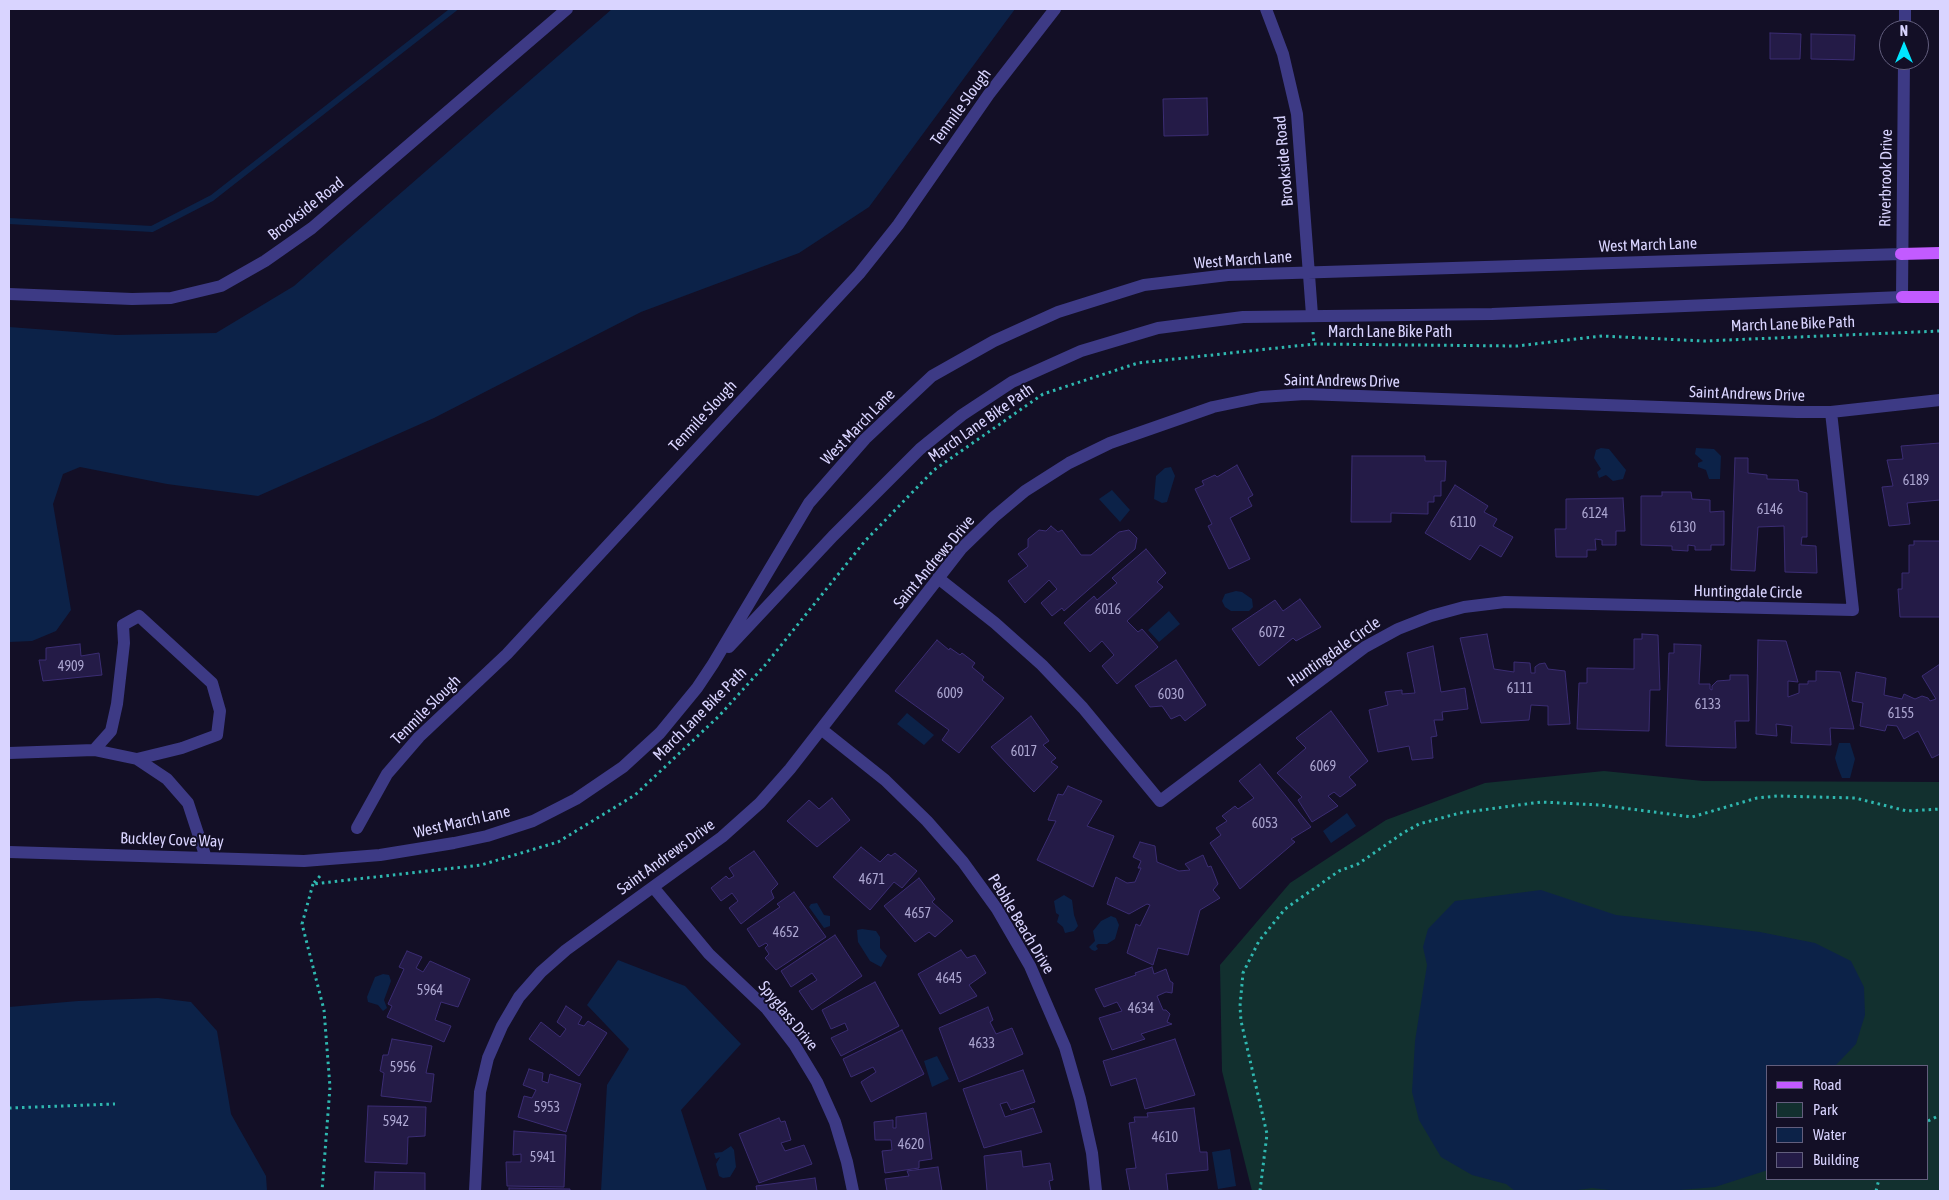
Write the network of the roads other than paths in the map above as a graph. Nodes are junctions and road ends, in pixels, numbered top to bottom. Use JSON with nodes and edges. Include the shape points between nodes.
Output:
{"nodes":[{"id":1,"x":567,"y":9,"type":"edge"},
{"id":2,"x":1055,"y":9,"type":"edge"},
{"id":3,"x":1266,"y":9,"type":"edge"},
{"id":4,"x":1904,"y":70,"type":"edge"},
{"id":5,"x":1940,"y":253,"type":"edge"},
{"id":6,"x":1901,"y":254,"type":"junction"},
{"id":7,"x":1310,"y":271,"type":"junction"},
{"id":8,"x":9,"y":294,"type":"edge"},
{"id":9,"x":1902,"y":297,"type":"junction"},
{"id":10,"x":1940,"y":297,"type":"edge"},
{"id":11,"x":1312,"y":315,"type":"junction"},
{"id":12,"x":1940,"y":400,"type":"edge"},
{"id":13,"x":1831,"y":412,"type":"junction"},
{"id":14,"x":938,"y":578,"type":"junction"},
{"id":15,"x":713,"y":664,"type":"junction"},
{"id":16,"x":822,"y":729,"type":"junction"},
{"id":17,"x":94,"y":750,"type":"junction"},
{"id":18,"x":9,"y":753,"type":"edge"},
{"id":19,"x":137,"y":759,"type":"junction"},
{"id":20,"x":357,"y":828,"type":"dead end"},
{"id":21,"x":9,"y":852,"type":"edge"},
{"id":22,"x":206,"y":858,"type":"junction"},
{"id":23,"x":335,"y":858,"type":"joint"},
{"id":24,"x":653,"y":887,"type":"junction"},
{"id":25,"x":475,"y":1191,"type":"edge"},
{"id":26,"x":853,"y":1191,"type":"edge"},
{"id":27,"x":1096,"y":1191,"type":"edge"}],
"edges":[{"from":1,"to":8,"type":"street","name":"Brookside Road","via":[[312,228],[265,261],[221,286],[171,298]]},
{"from":2,"to":20,"type":"street","name":"Tenmile Slough","via":[[989,94],[898,225],[859,274],[506,654],[419,737],[387,774]]},
{"from":3,"to":7,"type":"street","name":"Brookside Road","via":[[1283,54],[1298,114]]},
{"from":4,"to":6,"type":"street","name":"Riverbrook Drive"},
{"from":5,"to":6,"type":"main road","name":"West March Lane"},
{"from":6,"to":7,"type":"street","name":"West March Lane"},
{"from":6,"to":9,"type":"street","name":"Riverbrook Drive"},
{"from":7,"to":11,"type":"street","name":"Brookside Road"},
{"from":7,"to":15,"type":"street","name":"West March Lane","via":[[1228,275],[1144,285],[1058,312],[994,341],[932,376],[865,439],[809,503]]},
{"from":9,"to":10,"type":"main road","name":"West March Lane"},
{"from":9,"to":11,"type":"street","name":"West March Lane","via":[[1492,314]]},
{"from":11,"to":15,"type":"street","name":"West March Lane","via":[[1243,317],[1158,328],[1081,350],[1012,382],[962,415],[920,449]]},
{"from":12,"to":13,"type":"street","name":"Saint Andrews Drive"},
{"from":13,"to":14,"type":"street","name":"Saint Andrews Drive","via":[[1305,394],[1261,398],[1214,407],[1168,421],[1110,443],[1070,463],[1025,491],[994,517]]},
{"from":13,"to":14,"type":"street","name":"Huntingdale Circle","via":[[1853,610],[1506,602],[1464,607],[1431,616],[1365,647],[1160,801],[1042,664]]},
{"from":14,"to":16,"type":"street","name":"Saint Andrews Drive"},
{"from":15,"to":23,"type":"street","name":"West March Lane","via":[[660,733],[623,767],[576,799],[533,821],[487,836],[380,855]]},
{"from":16,"to":24,"type":"street","name":"Saint Andrews Drive","via":[[760,803],[722,837]]},
{"from":16,"to":27,"type":"street","name":"Pebble Beach Drive","via":[[885,780],[927,820],[963,862],[1002,918],[1045,998],[1065,1047],[1092,1153]]},
{"from":17,"to":18,"type":"street"},
{"from":17,"to":19,"type":"street"},
{"from":17,"to":19,"type":"street","via":[[111,731],[124,625],[139,616],[212,683],[220,711],[218,735]]},
{"from":19,"to":22,"type":"street","via":[[167,779],[188,803]]},
{"from":21,"to":22,"type":"street","name":"Buckley Cove Way"},
{"from":22,"to":23,"type":"street","name":"Buckley Cove Way","via":[[304,861]]},
{"from":24,"to":25,"type":"street","name":"Saint Andrews Drive","via":[[540,972],[502,1026],[488,1058],[480,1092]]},
{"from":24,"to":26,"type":"street","name":"Spyglass Drive","via":[[709,954],[767,1010],[794,1044],[817,1082],[835,1122]]}]}
